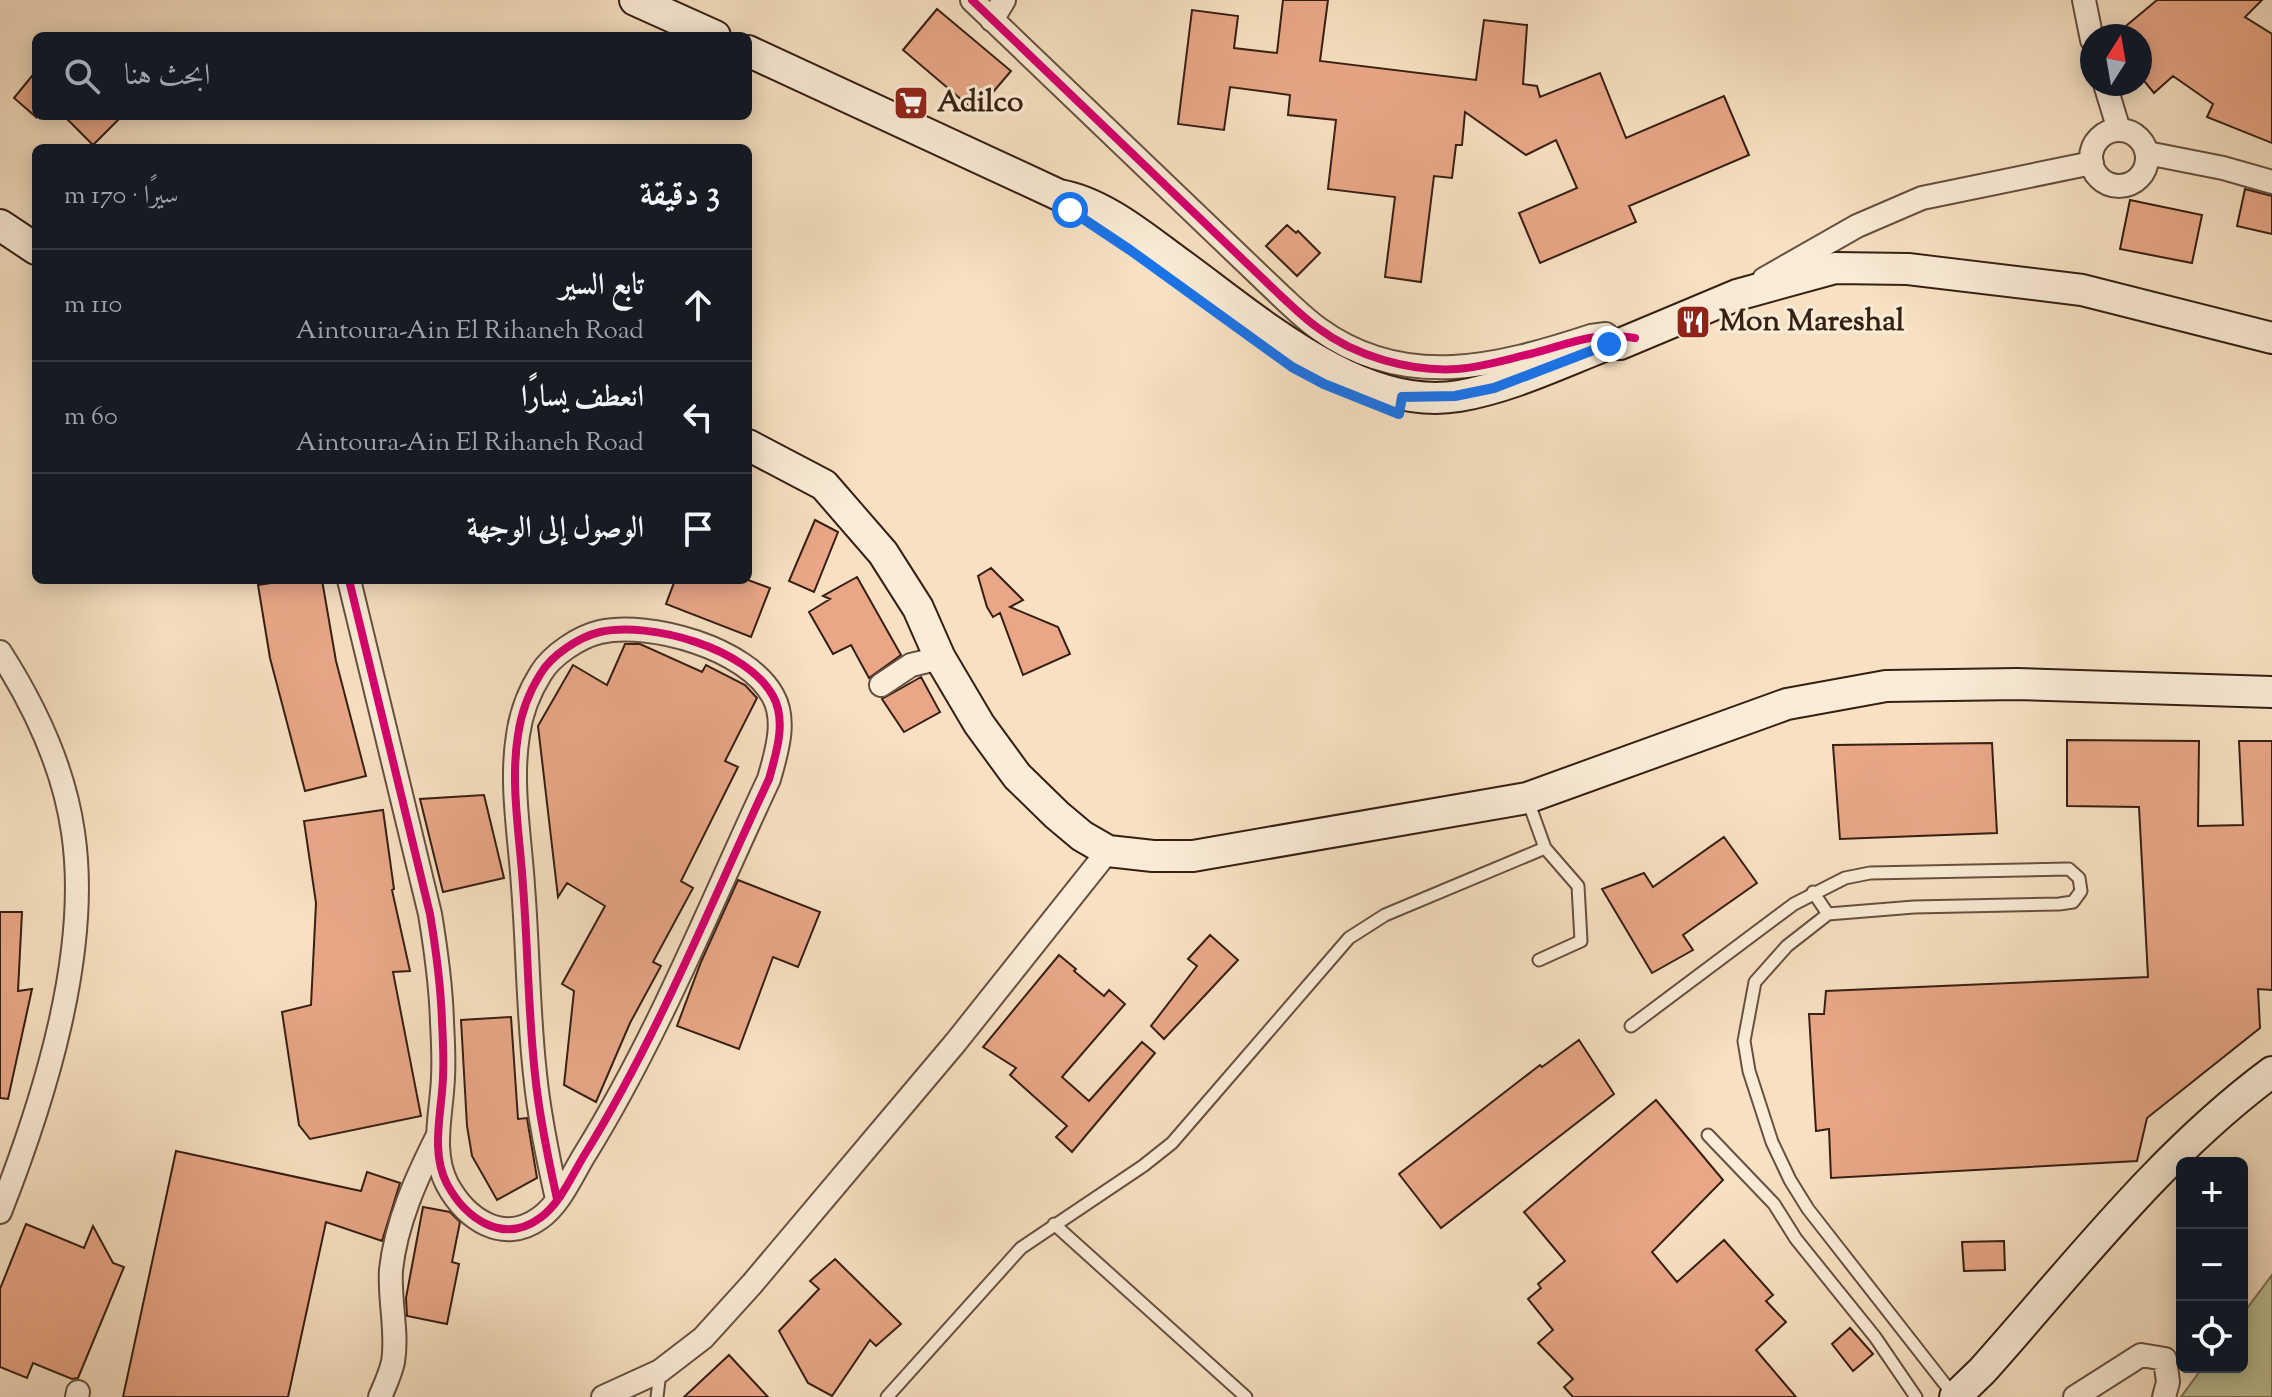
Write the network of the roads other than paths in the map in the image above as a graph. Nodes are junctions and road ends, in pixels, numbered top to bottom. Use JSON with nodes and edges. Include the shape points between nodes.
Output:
{"nodes":[{"id":1,"x":635,"y":0,"type":"edge"},
{"id":2,"x":972,"y":0,"type":"edge"},
{"id":3,"x":1004,"y":0,"type":"edge"},
{"id":4,"x":2084,"y":0,"type":"edge"},
{"id":5,"x":992,"y":20,"type":"junction"},
{"id":6,"x":2089,"y":24,"type":"edge"},
{"id":7,"x":706,"y":32,"type":"edge"},
{"id":8,"x":752,"y":53,"type":"edge"},
{"id":9,"x":2109,"y":96,"type":"edge"},
{"id":10,"x":2119,"y":130,"type":"junction"},
{"id":11,"x":2147,"y":153,"type":"junction"},
{"id":12,"x":2092,"y":163,"type":"junction"},
{"id":13,"x":2272,"y":182,"type":"edge"},
{"id":14,"x":0,"y":225,"type":"edge"},
{"id":15,"x":32,"y":246,"type":"edge"},
{"id":16,"x":1737,"y":295,"type":"junction"},
{"id":17,"x":2272,"y":338,"type":"edge"},
{"id":18,"x":1628,"y":341,"type":"junction"},
{"id":19,"x":752,"y":447,"type":"edge"},
{"id":20,"x":350,"y":584,"type":"edge"},
{"id":21,"x":0,"y":652,"type":"edge"},
{"id":22,"x":940,"y":658,"type":"junction"},
{"id":23,"x":881,"y":685,"type":"dead end"},
{"id":24,"x":2272,"y":692,"type":"edge"},
{"id":25,"x":1527,"y":798,"type":"junction"},
{"id":26,"x":1545,"y":848,"type":"junction"},
{"id":27,"x":1108,"y":851,"type":"junction"},
{"id":28,"x":1813,"y":892,"type":"junction"},
{"id":29,"x":1828,"y":914,"type":"junction"},
{"id":30,"x":1539,"y":960,"type":"dead end"},
{"id":31,"x":1631,"y":1026,"type":"dead end"},
{"id":32,"x":2272,"y":1072,"type":"edge"},
{"id":33,"x":2260,"y":1091,"type":"edge"},
{"id":34,"x":1708,"y":1135,"type":"dead end"},
{"id":35,"x":438,"y":1136,"type":"junction"},
{"id":36,"x":557,"y":1199,"type":"junction"},
{"id":37,"x":0,"y":1212,"type":"edge"},
{"id":38,"x":1054,"y":1224,"type":"junction"},
{"id":39,"x":660,"y":1371,"type":"junction"},
{"id":40,"x":380,"y":1397,"type":"edge"},
{"id":41,"x":603,"y":1397,"type":"edge"},
{"id":42,"x":657,"y":1397,"type":"edge"},
{"id":43,"x":887,"y":1397,"type":"edge"},
{"id":44,"x":1246,"y":1397,"type":"edge"},
{"id":45,"x":1916,"y":1397,"type":"edge"},
{"id":46,"x":1955,"y":1397,"type":"edge"},
{"id":47,"x":2075,"y":1397,"type":"edge"},
{"id":48,"x":2164,"y":1397,"type":"edge"}],
"edges":[{"from":1,"to":7,"type":"main road"},
{"from":2,"to":5,"type":"street"},
{"from":3,"to":5,"type":"street"},
{"from":4,"to":6,"type":"street"},
{"from":5,"to":18,"type":"street","via":[[1281,296],[1343,344],[1381,359],[1453,369],[1485,366],[1591,336],[1611,334]]},
{"from":8,"to":18,"type":"main road","via":[[1059,195],[1070,210],[1292,367],[1324,384],[1450,415],[1479,412],[1560,382]]},
{"from":9,"to":10,"type":"street"},
{"from":10,"to":11,"type":"street","via":[[2138,137]]},
{"from":10,"to":12,"type":"street","via":[[2101,137],[2091,153]]},
{"from":11,"to":12,"type":"street","via":[[2138,180],[2119,187],[2101,180]]},
{"from":11,"to":13,"type":"street"},
{"from":12,"to":16,"type":"street","via":[[1922,198],[1857,226]]},
{"from":14,"to":15,"type":"main road"},
{"from":16,"to":17,"type":"main road","via":[[1835,268],[1908,269],[2082,290]]},
{"from":16,"to":18,"type":"main road"},
{"from":19,"to":22,"type":"main road","via":[[824,485],[883,553],[918,608]]},
{"from":20,"to":35,"type":"street","via":[[438,964],[443,1078]]},
{"from":21,"to":37,"type":"street","via":[[61,780],[77,877],[59,1027],[24,1150]]},
{"from":22,"to":23,"type":"street","via":[[911,665]]},
{"from":22,"to":27,"type":"main road","via":[[1017,776],[1082,836]]},
{"from":24,"to":25,"type":"main road","via":[[2017,684],[1886,686],[1787,704]]},
{"from":25,"to":26,"type":"lane"},
{"from":25,"to":27,"type":"main road","via":[[1193,856]]},
{"from":26,"to":30,"type":"lane","via":[[1578,886],[1581,941]]},
{"from":26,"to":38,"type":"lane","via":[[1385,915],[1349,938],[1172,1143]]},
{"from":27,"to":39,"type":"street","via":[[752,1284],[703,1338]]},
{"from":28,"to":29,"type":"lane"},
{"from":28,"to":29,"type":"lane","via":[[1870,873],[2000,869],[2069,869],[2079,878],[2081,891],[2073,902],[2034,907],[1914,907]]},
{"from":28,"to":31,"type":"lane"},
{"from":29,"to":46,"type":"lane","via":[[1787,946],[1755,982],[1744,1041],[1749,1071],[1772,1142],[1808,1209]]},
{"from":32,"to":33,"type":"main road"},
{"from":33,"to":46,"type":"main road","via":[[2198,1134]]},
{"from":34,"to":45,"type":"lane","via":[[1774,1204]]},
{"from":35,"to":36,"type":"street","via":[[439,1164],[448,1185],[486,1226],[502,1230],[531,1224]]},
{"from":35,"to":40,"type":"street","via":[[395,1244],[390,1307],[394,1349]]},
{"from":36,"to":36,"type":"street","via":[[639,1059],[777,752],[778,713],[762,682],[731,657],[671,634],[600,632],[560,653],[528,695],[518,735],[516,787],[535,1073]]},
{"from":38,"to":43,"type":"lane","via":[[1021,1248]]},
{"from":38,"to":44,"type":"lane"},
{"from":39,"to":41,"type":"street"},
{"from":39,"to":42,"type":"lane"},
{"from":47,"to":48,"type":"street","via":[[2141,1355],[2165,1359]]}]}
